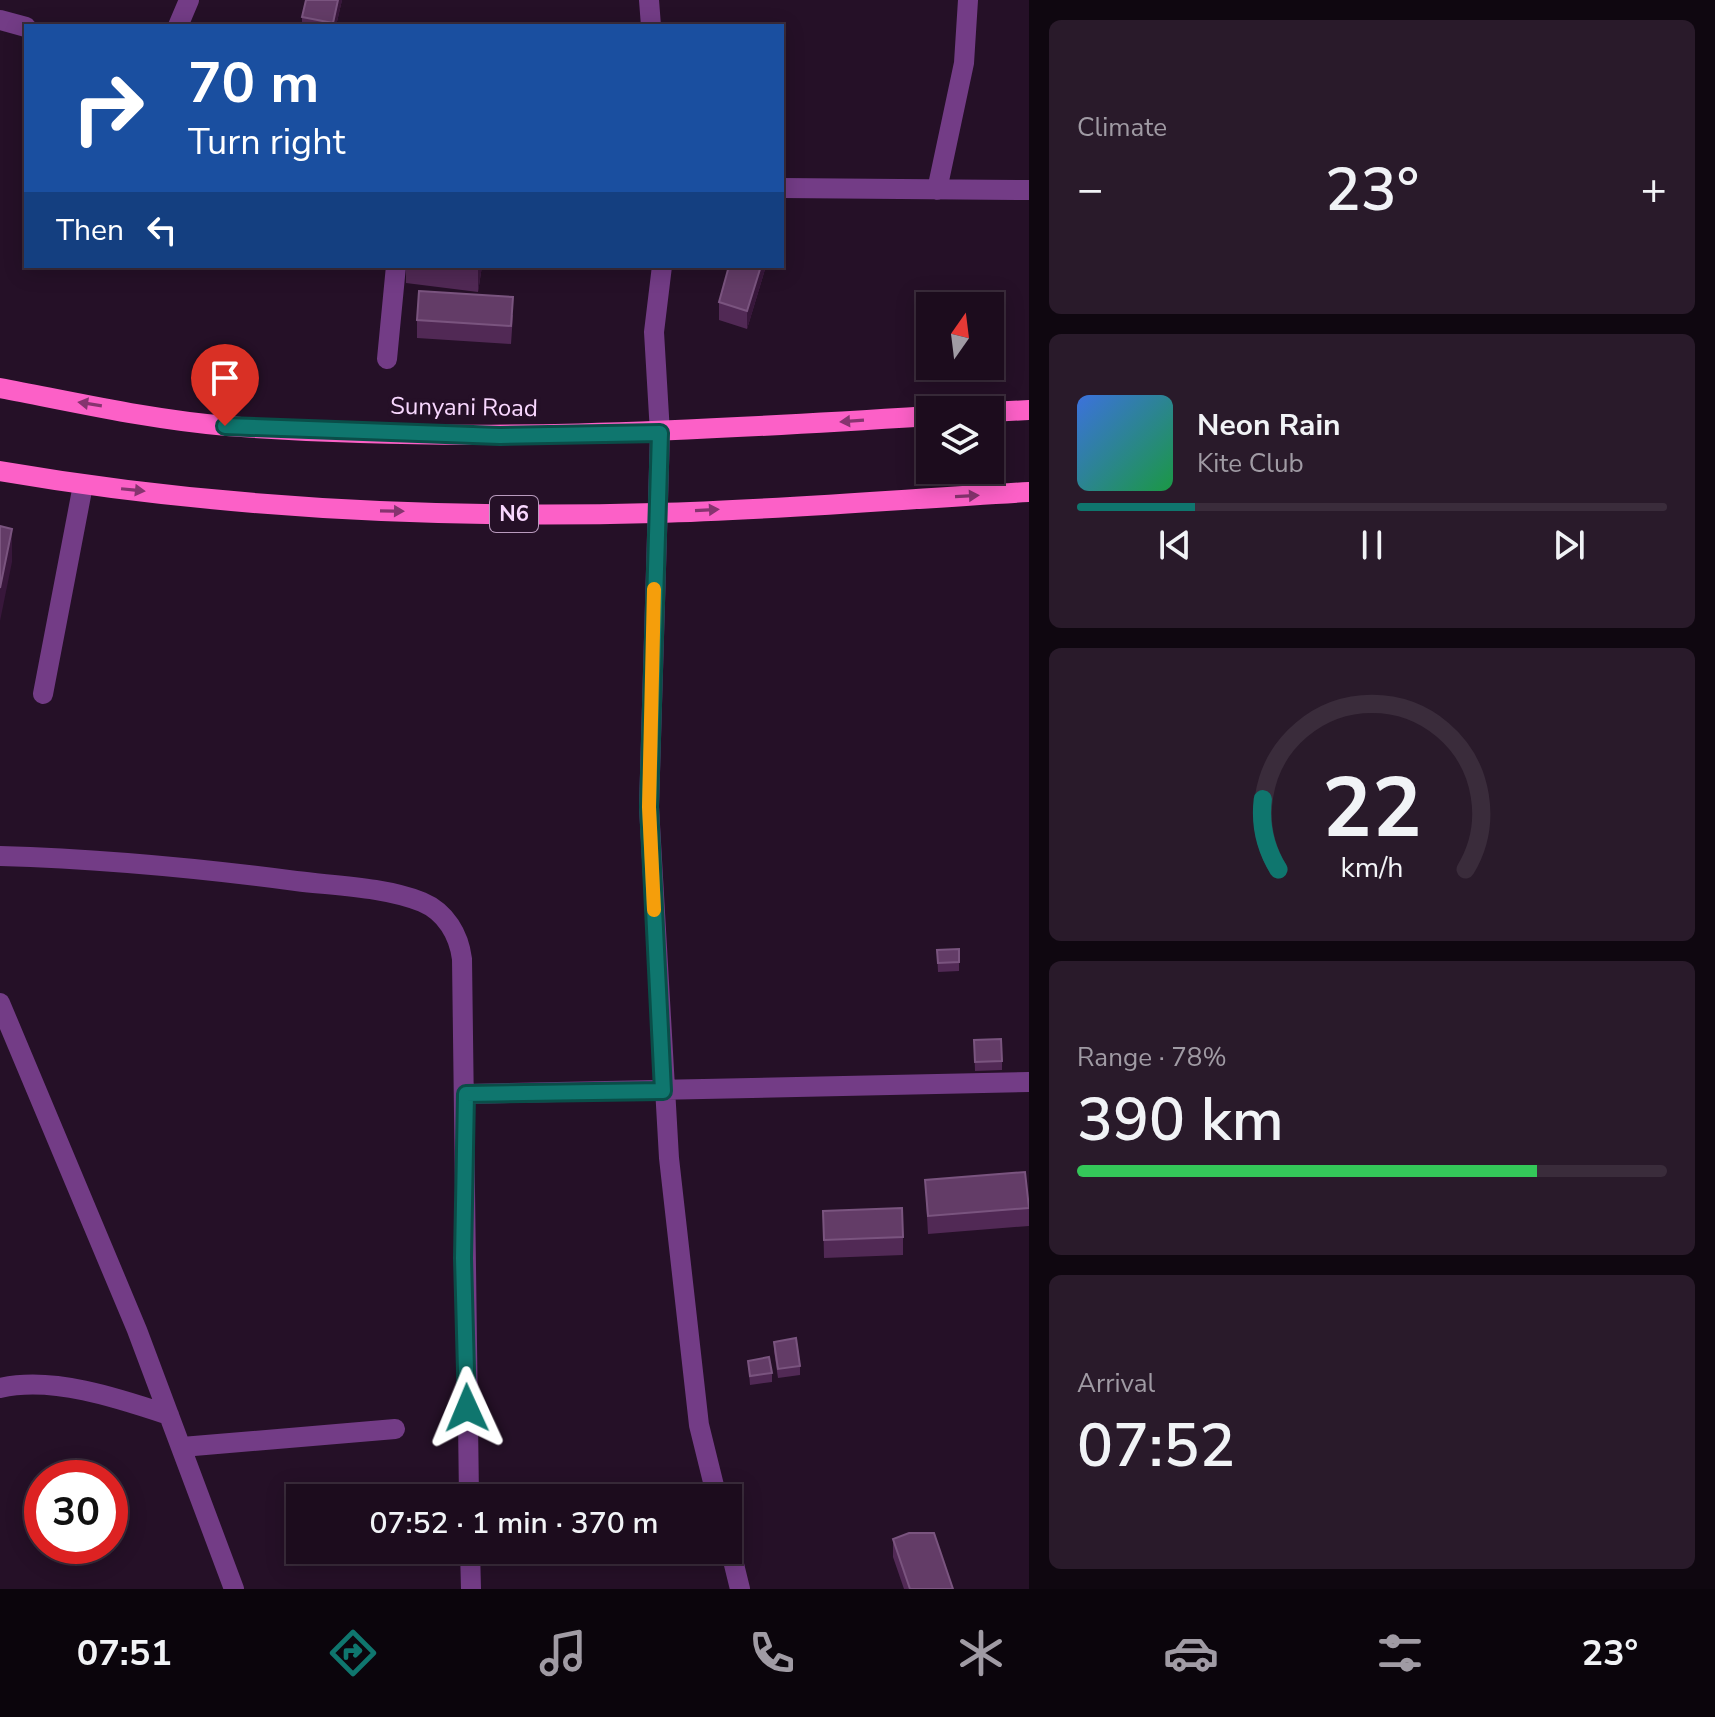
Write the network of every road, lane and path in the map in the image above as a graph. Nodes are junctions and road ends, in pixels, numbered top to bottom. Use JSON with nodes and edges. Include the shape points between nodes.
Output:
{"nodes":[{"id":1,"x":189,"y":0,"type":"edge"},
{"id":2,"x":649,"y":0,"type":"edge"},
{"id":3,"x":968,"y":0,"type":"edge"},
{"id":4,"x":0,"y":20,"type":"edge"},
{"id":5,"x":179,"y":24,"type":"edge"},
{"id":6,"x":651,"y":24,"type":"edge"},
{"id":7,"x":24,"y":26,"type":"edge"},
{"id":8,"x":784,"y":188,"type":"edge"},
{"id":9,"x":937,"y":190,"type":"junction"},
{"id":10,"x":1029,"y":190,"type":"edge"},
{"id":11,"x":396,"y":268,"type":"edge"},
{"id":12,"x":662,"y":268,"type":"edge"},
{"id":13,"x":387,"y":359,"type":"dead end"},
{"id":14,"x":0,"y":388,"type":"edge"},
{"id":15,"x":1029,"y":410,"type":"edge"},
{"id":16,"x":1004,"y":411,"type":"edge"},
{"id":17,"x":916,"y":417,"type":"edge"},
{"id":18,"x":660,"y":433,"type":"junction"},
{"id":19,"x":0,"y":471,"type":"edge"},
{"id":20,"x":83,"y":485,"type":"junction"},
{"id":21,"x":1029,"y":492,"type":"edge"},
{"id":22,"x":656,"y":513,"type":"junction"},
{"id":23,"x":43,"y":694,"type":"dead end"},
{"id":24,"x":0,"y":856,"type":"edge"},
{"id":25,"x":0,"y":1003,"type":"edge"},
{"id":26,"x":1029,"y":1082,"type":"edge"},
{"id":27,"x":663,"y":1091,"type":"junction"},
{"id":28,"x":466,"y":1094,"type":"junction"},
{"id":29,"x":0,"y":1388,"type":"edge"},
{"id":30,"x":169,"y":1415,"type":"junction"},
{"id":31,"x":395,"y":1429,"type":"dead end"},
{"id":32,"x":182,"y":1447,"type":"junction"},
{"id":33,"x":469,"y":1484,"type":"edge"},
{"id":34,"x":714,"y":1484,"type":"edge"},
{"id":35,"x":470,"y":1564,"type":"edge"},
{"id":36,"x":734,"y":1564,"type":"edge"},
{"id":37,"x":234,"y":1589,"type":"edge"},
{"id":38,"x":471,"y":1589,"type":"edge"},
{"id":39,"x":740,"y":1589,"type":"edge"}],
"edges":[{"from":1,"to":5,"type":"street"},
{"from":2,"to":6,"type":"street"},
{"from":3,"to":9,"type":"street","via":[[964,63]]},
{"from":4,"to":7,"type":"street"},
{"from":8,"to":9,"type":"street"},
{"from":9,"to":10,"type":"street"},
{"from":11,"to":13,"type":"street"},
{"from":12,"to":18,"type":"street","via":[[654,332]]},
{"from":18,"to":14,"type":"main road","name":"Sunyani Road","one_way":true,"via":[[500,436],[225,426]]},
{"from":15,"to":16,"type":"main road"},
{"from":17,"to":18,"type":"main road","name":"Sunyani Road","one_way":true},
{"from":18,"to":22,"type":"street"},
{"from":19,"to":20,"type":"main road","number":"N6"},
{"from":20,"to":22,"type":"main road","number":"N6","one_way":true,"via":[[332,509]]},
{"from":20,"to":23,"type":"street"},
{"from":22,"to":21,"type":"main road","number":"N6","one_way":true},
{"from":22,"to":27,"type":"street","via":[[649,807]]},
{"from":24,"to":28,"type":"street","via":[[183,866],[370,890],[423,903],[445,919],[459,939]]},
{"from":25,"to":30,"type":"street"},
{"from":26,"to":27,"type":"street"},
{"from":27,"to":28,"type":"street"},
{"from":27,"to":34,"type":"street","via":[[699,1425]]},
{"from":28,"to":33,"type":"street","via":[[463,1258]]},
{"from":29,"to":30,"type":"street","via":[[21,1383],[116,1398]]},
{"from":30,"to":32,"type":"street"},
{"from":31,"to":32,"type":"street"},
{"from":32,"to":37,"type":"street"},
{"from":35,"to":38,"type":"street"},
{"from":36,"to":39,"type":"street"}]}
